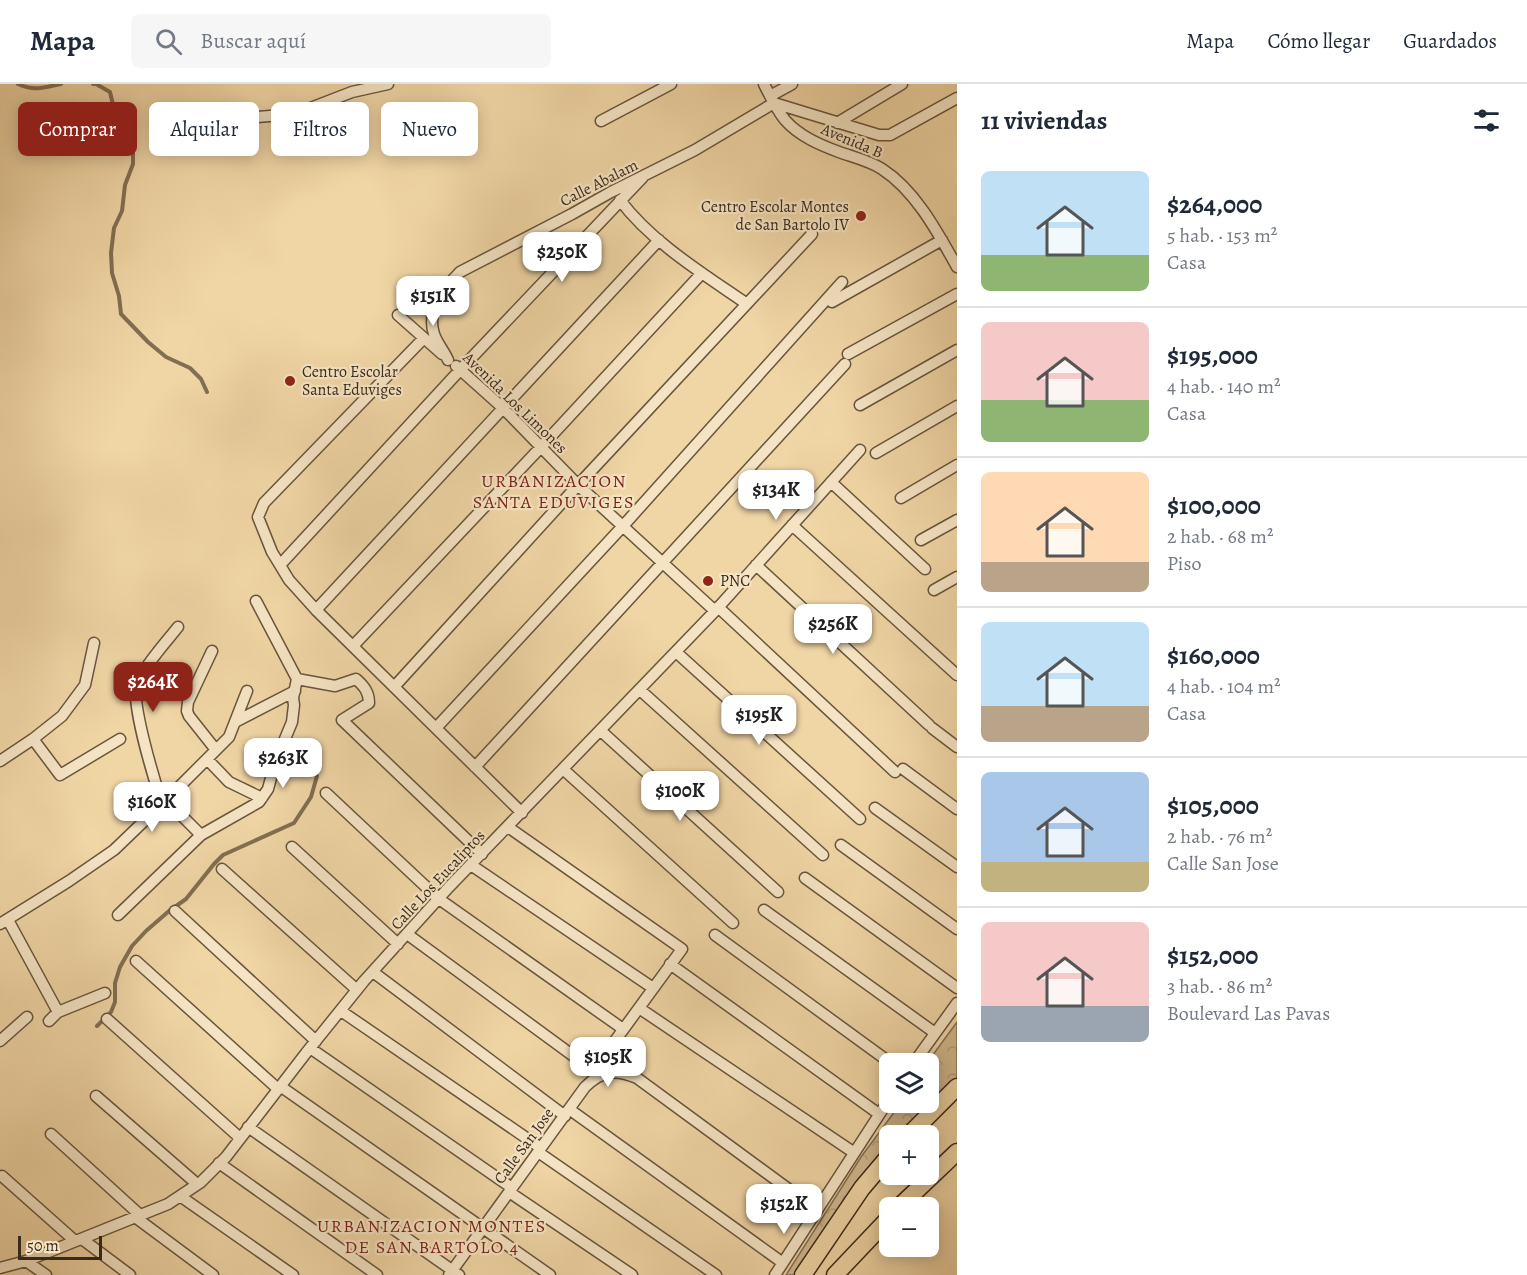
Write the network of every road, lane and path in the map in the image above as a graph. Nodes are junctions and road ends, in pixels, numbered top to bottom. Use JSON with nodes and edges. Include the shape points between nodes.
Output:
{"nodes":[{"id":1,"x":388,"y":84,"type":"edge"},
{"id":2,"x":671,"y":84,"type":"edge"},
{"id":3,"x":764,"y":84,"type":"edge"},
{"id":4,"x":792,"y":84,"type":"edge"},
{"id":5,"x":902,"y":84,"type":"edge"},
{"id":6,"x":957,"y":98,"type":"edge"},
{"id":7,"x":772,"y":99,"type":"junction"},
{"id":8,"x":259,"y":117,"type":"edge"},
{"id":9,"x":601,"y":121,"type":"dead end"},
{"id":10,"x":837,"y":123,"type":"junction"},
{"id":11,"x":643,"y":177,"type":"junction"},
{"id":12,"x":620,"y":200,"type":"junction"},
{"id":13,"x":812,"y":234,"type":"dead end"},
{"id":14,"x":659,"y":240,"type":"junction"},
{"id":15,"x":942,"y":240,"type":"junction"},
{"id":16,"x":957,"y":267,"type":"edge"},
{"id":17,"x":702,"y":273,"type":"junction"},
{"id":18,"x":842,"y":282,"type":"dead end"},
{"id":19,"x":957,"y":294,"type":"edge"},
{"id":20,"x":832,"y":302,"type":"dead end"},
{"id":21,"x":747,"y":304,"type":"junction"},
{"id":22,"x":398,"y":315,"type":"dead end"},
{"id":23,"x":424,"y":338,"type":"junction"},
{"id":24,"x":957,"y":350,"type":"edge"},
{"id":25,"x":448,"y":360,"type":"junction"},
{"id":26,"x":460,"y":370,"type":"junction"},
{"id":27,"x":860,"y":405,"type":"dead end"},
{"id":28,"x":957,"y":406,"type":"edge"},
{"id":29,"x":503,"y":408,"type":"junction"},
{"id":30,"x":541,"y":447,"type":"junction"},
{"id":31,"x":860,"y":450,"type":"dead end"},
{"id":32,"x":876,"y":453,"type":"dead end"},
{"id":33,"x":957,"y":465,"type":"edge"},
{"id":34,"x":831,"y":482,"type":"junction"},
{"id":35,"x":578,"y":485,"type":"junction"},
{"id":36,"x":901,"y":498,"type":"dead end"},
{"id":37,"x":957,"y":520,"type":"edge"},
{"id":38,"x":792,"y":525,"type":"junction"},
{"id":39,"x":622,"y":526,"type":"junction"},
{"id":40,"x":921,"y":540,"type":"dead end"},
{"id":41,"x":662,"y":563,"type":"junction"},
{"id":42,"x":280,"y":565,"type":"junction"},
{"id":43,"x":756,"y":565,"type":"junction"},
{"id":44,"x":925,"y":569,"type":"dead end"},
{"id":45,"x":957,"y":577,"type":"edge"},
{"id":46,"x":934,"y":590,"type":"dead end"},
{"id":47,"x":256,"y":601,"type":"dead end"},
{"id":48,"x":716,"y":609,"type":"junction"},
{"id":49,"x":316,"y":610,"type":"junction"},
{"id":50,"x":178,"y":627,"type":"dead end"},
{"id":51,"x":94,"y":643,"type":"dead end"},
{"id":52,"x":353,"y":646,"type":"junction"},
{"id":53,"x":212,"y":651,"type":"dead end"},
{"id":54,"x":676,"y":651,"type":"junction"},
{"id":55,"x":957,"y":675,"type":"edge"},
{"id":56,"x":297,"y":679,"type":"junction"},
{"id":57,"x":394,"y":687,"type":"junction"},
{"id":58,"x":640,"y":690,"type":"junction"},
{"id":59,"x":247,"y":691,"type":"dead end"},
{"id":60,"x":295,"y":691,"type":"junction"},
{"id":61,"x":235,"y":722,"type":"junction"},
{"id":62,"x":436,"y":728,"type":"junction"},
{"id":63,"x":601,"y":731,"type":"junction"},
{"id":64,"x":33,"y":739,"type":"junction"},
{"id":65,"x":120,"y":739,"type":"dead end"},
{"id":66,"x":957,"y":747,"type":"edge"},
{"id":67,"x":216,"y":750,"type":"junction"},
{"id":68,"x":207,"y":759,"type":"junction"},
{"id":69,"x":0,"y":761,"type":"edge"},
{"id":70,"x":475,"y":767,"type":"junction"},
{"id":71,"x":564,"y":770,"type":"junction"},
{"id":72,"x":326,"y":793,"type":"dead end"},
{"id":73,"x":262,"y":798,"type":"junction"},
{"id":74,"x":164,"y":802,"type":"junction"},
{"id":75,"x":875,"y":808,"type":"dead end"},
{"id":76,"x":957,"y":808,"type":"edge"},
{"id":77,"x":522,"y":813,"type":"junction"},
{"id":78,"x":860,"y":819,"type":"dead end"},
{"id":79,"x":508,"y":827,"type":"junction"},
{"id":80,"x":201,"y":835,"type":"junction"},
{"id":81,"x":841,"y":845,"type":"dead end"},
{"id":82,"x":292,"y":847,"type":"dead end"},
{"id":83,"x":482,"y":854,"type":"junction"},
{"id":84,"x":824,"y":855,"type":"dead end"},
{"id":85,"x":471,"y":865,"type":"junction"},
{"id":86,"x":957,"y":867,"type":"edge"},
{"id":87,"x":222,"y":869,"type":"dead end"},
{"id":88,"x":805,"y":878,"type":"dead end"},
{"id":89,"x":778,"y":892,"type":"dead end"},
{"id":90,"x":439,"y":899,"type":"junction"},
{"id":91,"x":764,"y":910,"type":"dead end"},
{"id":92,"x":175,"y":911,"type":"dead end"},
{"id":93,"x":118,"y":915,"type":"dead end"},
{"id":94,"x":4,"y":922,"type":"edge"},
{"id":95,"x":733,"y":923,"type":"dead end"},
{"id":96,"x":957,"y":929,"type":"edge"},
{"id":97,"x":407,"y":934,"type":"junction"},
{"id":98,"x":715,"y":935,"type":"dead end"},
{"id":99,"x":398,"y":944,"type":"junction"},
{"id":100,"x":136,"y":961,"type":"dead end"},
{"id":101,"x":670,"y":964,"type":"junction"},
{"id":102,"x":373,"y":972,"type":"junction"},
{"id":103,"x":653,"y":988,"type":"junction"},
{"id":104,"x":957,"y":988,"type":"edge"},
{"id":105,"x":357,"y":990,"type":"junction"},
{"id":106,"x":105,"y":993,"type":"dead end"},
{"id":107,"x":957,"y":1003,"type":"edge"},
{"id":108,"x":639,"y":1008,"type":"junction"},
{"id":109,"x":340,"y":1011,"type":"junction"},
{"id":110,"x":58,"y":1012,"type":"junction"},
{"id":111,"x":27,"y":1017,"type":"dead end"},
{"id":112,"x":107,"y":1019,"type":"dead end"},
{"id":113,"x":49,"y":1021,"type":"dead end"},
{"id":114,"x":623,"y":1029,"type":"junction"},
{"id":115,"x":935,"y":1033,"type":"junction"},
{"id":116,"x":0,"y":1041,"type":"edge"},
{"id":117,"x":313,"y":1044,"type":"junction"},
{"id":118,"x":921,"y":1053,"type":"edge"},
{"id":119,"x":879,"y":1055,"type":"edge"},
{"id":120,"x":596,"y":1073,"type":"junction"},
{"id":121,"x":279,"y":1087,"type":"junction"},
{"id":122,"x":957,"y":1087,"type":"edge"},
{"id":123,"x":96,"y":1096,"type":"dead end"},
{"id":124,"x":567,"y":1113,"type":"junction"},
{"id":125,"x":879,"y":1114,"type":"joint"},
{"id":126,"x":919,"y":1125,"type":"edge"},
{"id":127,"x":249,"y":1127,"type":"junction"},
{"id":128,"x":51,"y":1134,"type":"dead end"},
{"id":129,"x":240,"y":1138,"type":"junction"},
{"id":130,"x":539,"y":1150,"type":"junction"},
{"id":131,"x":853,"y":1152,"type":"junction"},
{"id":132,"x":957,"y":1152,"type":"edge"},
{"id":133,"x":219,"y":1163,"type":"junction"},
{"id":134,"x":879,"y":1168,"type":"edge"},
{"id":135,"x":2,"y":1176,"type":"dead end"},
{"id":136,"x":197,"y":1184,"type":"junction"},
{"id":137,"x":511,"y":1190,"type":"junction"},
{"id":138,"x":180,"y":1196,"type":"junction"},
{"id":139,"x":910,"y":1197,"type":"edge"},
{"id":140,"x":817,"y":1210,"type":"junction"},
{"id":141,"x":137,"y":1216,"type":"junction"},
{"id":142,"x":484,"y":1228,"type":"junction"},
{"id":143,"x":879,"y":1228,"type":"edge"},
{"id":144,"x":78,"y":1240,"type":"junction"},
{"id":145,"x":27,"y":1261,"type":"junction"},
{"id":146,"x":783,"y":1263,"type":"junction"},
{"id":147,"x":0,"y":1268,"type":"edge"},
{"id":148,"x":453,"y":1274,"type":"edge"},
{"id":149,"x":46,"y":1275,"type":"edge"},
{"id":150,"x":130,"y":1275,"type":"edge"},
{"id":151,"x":213,"y":1275,"type":"edge"},
{"id":152,"x":293,"y":1275,"type":"edge"},
{"id":153,"x":377,"y":1275,"type":"edge"},
{"id":154,"x":550,"y":1275,"type":"edge"},
{"id":155,"x":632,"y":1275,"type":"edge"},
{"id":156,"x":716,"y":1275,"type":"edge"},
{"id":157,"x":775,"y":1275,"type":"edge"},
{"id":158,"x":802,"y":1275,"type":"edge"},
{"id":159,"x":835,"y":1275,"type":"edge"}],
"edges":[{"from":1,"to":8,"type":"street","via":[[352,92],[295,114]]},
{"from":2,"to":9,"type":"street"},
{"from":3,"to":7,"type":"street","name":"Avenida B"},
{"from":4,"to":7,"type":"street","name":"Calle Abalam"},
{"from":5,"to":10,"type":"street"},
{"from":6,"to":10,"type":"street","via":[[890,135]]},
{"from":7,"to":10,"type":"street"},
{"from":7,"to":11,"type":"street","name":"Calle Abalam","via":[[695,150]]},
{"from":7,"to":15,"type":"street","name":"Avenida B","via":[[785,120],[818,145],[881,169],[894,179],[912,197]]},
{"from":11,"to":12,"type":"street"},
{"from":11,"to":25,"type":"street","name":"Calle Abalam","via":[[460,272],[447,285],[431,318],[434,335]]},
{"from":12,"to":14,"type":"street"},
{"from":12,"to":26,"type":"street"},
{"from":13,"to":21,"type":"street"},
{"from":14,"to":17,"type":"street"},
{"from":14,"to":29,"type":"street"},
{"from":15,"to":16,"type":"street","name":"Avenida B"},
{"from":15,"to":20,"type":"street"},
{"from":17,"to":21,"type":"street"},
{"from":17,"to":30,"type":"street"},
{"from":18,"to":39,"type":"street"},
{"from":19,"to":41,"type":"street","via":[[846,359]]},
{"from":21,"to":35,"type":"street"},
{"from":22,"to":23,"type":"street","name":"Avenida Los Limones"},
{"from":23,"to":25,"type":"street","name":"Avenida Los Limones"},
{"from":23,"to":42,"type":"street","via":[[264,503],[258,517]]},
{"from":24,"to":27,"type":"street"},
{"from":25,"to":26,"type":"street","name":"Avenida Los Limones"},
{"from":26,"to":29,"type":"street","name":"Avenida Los Limones"},
{"from":26,"to":42,"type":"street"},
{"from":28,"to":32,"type":"street"},
{"from":29,"to":30,"type":"street","name":"Avenida Los Limones"},
{"from":29,"to":49,"type":"street"},
{"from":30,"to":35,"type":"street","name":"Avenida Los Limones"},
{"from":30,"to":52,"type":"street"},
{"from":31,"to":34,"type":"street","name":"Calle Los Eucaliptos"},
{"from":33,"to":36,"type":"street"},
{"from":34,"to":38,"type":"street","name":"Calle Los Eucaliptos"},
{"from":34,"to":44,"type":"street"},
{"from":35,"to":39,"type":"street","name":"Avenida Los Limones"},
{"from":35,"to":57,"type":"street"},
{"from":37,"to":40,"type":"street"},
{"from":38,"to":43,"type":"street","name":"Calle Los Eucaliptos"},
{"from":38,"to":55,"type":"street"},
{"from":39,"to":41,"type":"street","name":"Avenida Los Limones"},
{"from":39,"to":62,"type":"street"},
{"from":41,"to":48,"type":"street","name":"Avenida Los Limones"},
{"from":41,"to":70,"type":"street"},
{"from":42,"to":49,"type":"street"},
{"from":43,"to":48,"type":"street","name":"Calle Los Eucaliptos"},
{"from":43,"to":66,"type":"street","via":[[930,727]]},
{"from":45,"to":46,"type":"street"},
{"from":47,"to":56,"type":"street"},
{"from":48,"to":54,"type":"street","name":"Calle Los Eucaliptos"},
{"from":48,"to":76,"type":"street","name":"Avenida Los Limones","via":[[899,771]]},
{"from":49,"to":52,"type":"street"},
{"from":50,"to":74,"type":"street","via":[[136,685],[150,767]]},
{"from":51,"to":64,"type":"street","via":[[85,686],[62,716]]},
{"from":52,"to":57,"type":"street"},
{"from":53,"to":67,"type":"street","via":[[188,702],[188,711]]},
{"from":54,"to":58,"type":"street","name":"Calle Los Eucaliptos"},
{"from":54,"to":78,"type":"street"},
{"from":56,"to":60,"type":"street"},
{"from":56,"to":83,"type":"street","via":[[335,686],[356,679],[364,686],[369,703],[342,720]]},
{"from":57,"to":62,"type":"street"},
{"from":58,"to":63,"type":"street","name":"Calle Los Eucaliptos"},
{"from":58,"to":84,"type":"street"},
{"from":59,"to":61,"type":"street"},
{"from":60,"to":61,"type":"street"},
{"from":60,"to":73,"type":"street","via":[[292,722]]},
{"from":61,"to":67,"type":"street","via":[[229,737]]},
{"from":62,"to":70,"type":"street"},
{"from":63,"to":71,"type":"street","name":"Calle Los Eucaliptos"},
{"from":63,"to":89,"type":"street"},
{"from":64,"to":65,"type":"street","via":[[60,775]]},
{"from":64,"to":69,"type":"street"},
{"from":67,"to":68,"type":"street"},
{"from":68,"to":73,"type":"street","via":[[229,782]]},
{"from":68,"to":74,"type":"street"},
{"from":70,"to":77,"type":"street"},
{"from":71,"to":77,"type":"street","name":"Calle Los Eucaliptos"},
{"from":71,"to":95,"type":"street"},
{"from":72,"to":90,"type":"street"},
{"from":73,"to":80,"type":"street"},
{"from":74,"to":80,"type":"street"},
{"from":74,"to":94,"type":"street","via":[[114,850]]},
{"from":75,"to":86,"type":"street"},
{"from":77,"to":79,"type":"street","name":"Calle Los Eucaliptos"},
{"from":79,"to":83,"type":"street","name":"Calle Los Eucaliptos"},
{"from":79,"to":101,"type":"street","via":[[682,949]]},
{"from":80,"to":93,"type":"street"},
{"from":81,"to":96,"type":"street"},
{"from":82,"to":99,"type":"street"},
{"from":83,"to":85,"type":"street","name":"Calle Los Eucaliptos"},
{"from":85,"to":90,"type":"street","name":"Calle Los Eucaliptos"},
{"from":85,"to":103,"type":"street"},
{"from":87,"to":105,"type":"street"},
{"from":88,"to":104,"type":"street"},
{"from":90,"to":97,"type":"street","name":"Calle Los Eucaliptos"},
{"from":90,"to":114,"type":"street"},
{"from":91,"to":115,"type":"street"},
{"from":92,"to":117,"type":"street"},
{"from":94,"to":110,"type":"street"},
{"from":97,"to":99,"type":"street","name":"Calle Los Eucaliptos"},
{"from":97,"to":120,"type":"street"},
{"from":98,"to":119,"type":"street"},
{"from":99,"to":102,"type":"street","name":"Calle Los Eucaliptos"},
{"from":100,"to":121,"type":"street"},
{"from":101,"to":103,"type":"street","name":"Calle San Jose"},
{"from":101,"to":125,"type":"street"},
{"from":102,"to":105,"type":"street","name":"Calle Los Eucaliptos"},
{"from":102,"to":124,"type":"street"},
{"from":103,"to":108,"type":"street","name":"Calle San Jose"},
{"from":105,"to":109,"type":"street","name":"Calle Los Eucaliptos"},
{"from":106,"to":110,"type":"street"},
{"from":107,"to":115,"type":"street"},
{"from":108,"to":114,"type":"street","name":"Calle San Jose"},
{"from":108,"to":131,"type":"street"},
{"from":109,"to":117,"type":"street","name":"Calle Los Eucaliptos"},
{"from":109,"to":130,"type":"street"},
{"from":110,"to":113,"type":"street"},
{"from":111,"to":116,"type":"street"},
{"from":112,"to":129,"type":"street"},
{"from":114,"to":120,"type":"street","name":"Calle San Jose"},
{"from":115,"to":118,"type":"street"},
{"from":117,"to":121,"type":"street","name":"Calle Los Eucaliptos"},
{"from":117,"to":137,"type":"street"},
{"from":120,"to":124,"type":"street","name":"Calle San Jose"},
{"from":120,"to":140,"type":"street","via":[[624,1072],[637,1078]]},
{"from":121,"to":127,"type":"street","name":"Calle Los Eucaliptos"},
{"from":121,"to":142,"type":"street"},
{"from":122,"to":126,"type":"highway"},
{"from":123,"to":136,"type":"street"},
{"from":124,"to":130,"type":"street","name":"Calle San Jose"},
{"from":124,"to":146,"type":"street"},
{"from":125,"to":131,"type":"street"},
{"from":127,"to":129,"type":"street","name":"Calle Los Eucaliptos"},
{"from":127,"to":148,"type":"street"},
{"from":128,"to":141,"type":"street"},
{"from":129,"to":133,"type":"street","name":"Calle Los Eucaliptos"},
{"from":130,"to":137,"type":"street","name":"Calle San Jose"},
{"from":130,"to":156,"type":"street"},
{"from":131,"to":140,"type":"street"},
{"from":132,"to":139,"type":"highway"},
{"from":133,"to":136,"type":"street","name":"Calle Los Eucaliptos"},
{"from":133,"to":153,"type":"street"},
{"from":134,"to":158,"type":"highway"},
{"from":135,"to":144,"type":"street"},
{"from":136,"to":138,"type":"street","name":"Calle Los Eucaliptos"},
{"from":137,"to":142,"type":"street","name":"Calle San Jose"},
{"from":137,"to":155,"type":"street"},
{"from":138,"to":141,"type":"street","name":"Calle Los Eucaliptos"},
{"from":138,"to":152,"type":"street"},
{"from":140,"to":146,"type":"street"},
{"from":141,"to":144,"type":"street","name":"Calle Los Eucaliptos"},
{"from":141,"to":151,"type":"street"},
{"from":142,"to":148,"type":"street","name":"Calle San Jose"},
{"from":142,"to":154,"type":"street"},
{"from":143,"to":159,"type":"highway"},
{"from":144,"to":145,"type":"street","name":"Calle Los Eucaliptos"},
{"from":144,"to":150,"type":"street"},
{"from":145,"to":147,"type":"street","name":"Calle Los Eucaliptos"},
{"from":145,"to":149,"type":"street"},
{"from":146,"to":157,"type":"street"}]}
